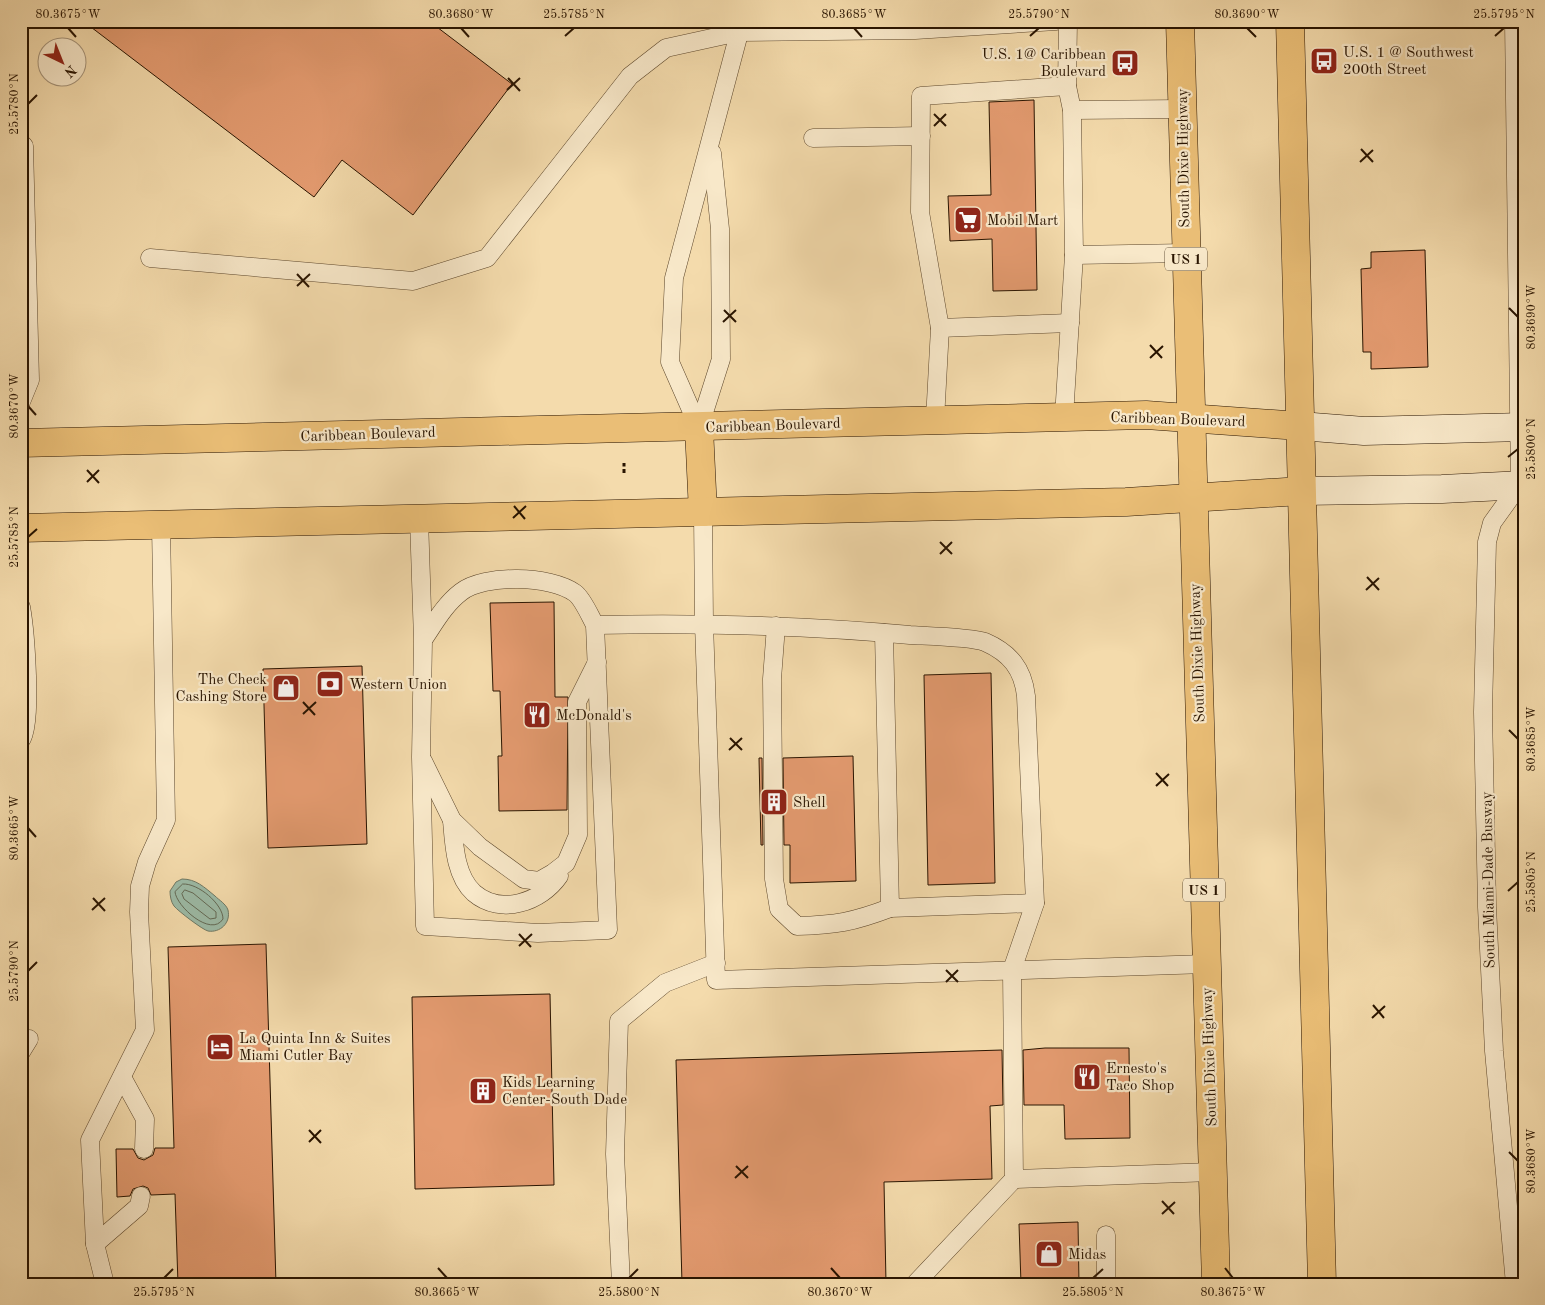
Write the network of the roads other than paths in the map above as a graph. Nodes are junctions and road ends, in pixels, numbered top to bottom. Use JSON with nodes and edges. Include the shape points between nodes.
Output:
{"nodes":[{"id":1,"x":1056,"y":21,"type":"edge"},
{"id":2,"x":1068,"y":21,"type":"edge"},
{"id":3,"x":1180,"y":21,"type":"edge"},
{"id":4,"x":1290,"y":21,"type":"edge"},
{"id":5,"x":1514,"y":21,"type":"edge"},
{"id":6,"x":1028,"y":22,"type":"edge"},
{"id":7,"x":740,"y":26,"type":"edge"},
{"id":8,"x":838,"y":26,"type":"edge"},
{"id":9,"x":1068,"y":86,"type":"junction"},
{"id":10,"x":1182,"y":108,"type":"junction"},
{"id":11,"x":1072,"y":110,"type":"junction"},
{"id":12,"x":921,"y":136,"type":"junction"},
{"id":13,"x":813,"y":138,"type":"dead end"},
{"id":14,"x":21,"y":143,"type":"edge"},
{"id":15,"x":711,"y":143,"type":"junction"},
{"id":16,"x":1186,"y":253,"type":"junction"},
{"id":17,"x":1074,"y":255,"type":"junction"},
{"id":18,"x":150,"y":258,"type":"dead end"},
{"id":19,"x":1070,"y":323,"type":"junction"},
{"id":20,"x":940,"y":328,"type":"junction"},
{"id":21,"x":21,"y":402,"type":"edge"},
{"id":22,"x":1064,"y":417,"type":"junction"},
{"id":23,"x":1190,"y":417,"type":"junction"},
{"id":24,"x":935,"y":420,"type":"junction"},
{"id":25,"x":1300,"y":426,"type":"junction"},
{"id":26,"x":1521,"y":427,"type":"edge"},
{"id":27,"x":698,"y":428,"type":"junction"},
{"id":28,"x":21,"y":443,"type":"edge"},
{"id":29,"x":1522,"y":487,"type":"edge"},
{"id":30,"x":1301,"y":491,"type":"junction"},
{"id":31,"x":1193,"y":497,"type":"junction"},
{"id":32,"x":703,"y":512,"type":"junction"},
{"id":33,"x":419,"y":519,"type":"junction"},
{"id":34,"x":161,"y":525,"type":"junction"},
{"id":35,"x":21,"y":528,"type":"edge"},
{"id":36,"x":21,"y":607,"type":"edge"},
{"id":37,"x":704,"y":623,"type":"junction"},
{"id":38,"x":595,"y":625,"type":"junction"},
{"id":39,"x":776,"y":626,"type":"junction"},
{"id":40,"x":884,"y":632,"type":"junction"},
{"id":41,"x":423,"y":640,"type":"junction"},
{"id":42,"x":597,"y":662,"type":"junction"},
{"id":43,"x":21,"y":740,"type":"edge"},
{"id":44,"x":421,"y":756,"type":"junction"},
{"id":45,"x":452,"y":820,"type":"junction"},
{"id":46,"x":566,"y":863,"type":"junction"},
{"id":47,"x":1035,"y":903,"type":"junction"},
{"id":48,"x":890,"y":908,"type":"junction"},
{"id":49,"x":716,"y":963,"type":"junction"},
{"id":50,"x":1206,"y":964,"type":"junction"},
{"id":51,"x":1012,"y":970,"type":"junction"},
{"id":52,"x":122,"y":1077,"type":"junction"},
{"id":53,"x":144,"y":1149,"type":"dead end"},
{"id":54,"x":1212,"y":1172,"type":"junction"},
{"id":55,"x":1014,"y":1179,"type":"junction"},
{"id":56,"x":141,"y":1196,"type":"dead end"},
{"id":57,"x":1106,"y":1235,"type":"dead end"},
{"id":58,"x":95,"y":1244,"type":"junction"},
{"id":59,"x":105,"y":1284,"type":"edge"},
{"id":60,"x":621,"y":1284,"type":"edge"},
{"id":61,"x":915,"y":1284,"type":"edge"},
{"id":62,"x":1106,"y":1284,"type":"edge"},
{"id":63,"x":1216,"y":1284,"type":"edge"},
{"id":64,"x":1322,"y":1284,"type":"edge"},
{"id":65,"x":1514,"y":1284,"type":"edge"}],
"edges":[{"from":1,"to":6,"type":"lane"},
{"from":2,"to":9,"type":"lane"},
{"from":3,"to":10,"type":"main road","name":"South Dixie Highway","number":"US 1"},
{"from":4,"to":25,"type":"main road"},
{"from":5,"to":26,"type":"lane"},
{"from":6,"to":8,"type":"lane","via":[[915,30]]},
{"from":7,"to":8,"type":"lane"},
{"from":7,"to":15,"type":"lane"},
{"from":7,"to":18,"type":"lane","via":[[666,48],[630,76],[487,258],[413,281]]},
{"from":9,"to":11,"type":"lane"},
{"from":9,"to":12,"type":"lane","via":[[921,96]]},
{"from":10,"to":11,"type":"lane"},
{"from":10,"to":16,"type":"main road","name":"South Dixie Highway","number":"US 1"},
{"from":11,"to":17,"type":"lane"},
{"from":12,"to":13,"type":"lane"},
{"from":12,"to":20,"type":"lane","via":[[920,212]]},
{"from":14,"to":21,"type":"lane","via":[[24,146],[30,380]]},
{"from":15,"to":27,"type":"lane","via":[[720,229],[721,359]]},
{"from":15,"to":27,"type":"lane","via":[[674,278],[670,362]]},
{"from":16,"to":17,"type":"lane"},
{"from":16,"to":23,"type":"main road","name":"South Dixie Highway","number":"US 1"},
{"from":17,"to":19,"type":"lane"},
{"from":19,"to":20,"type":"lane"},
{"from":19,"to":22,"type":"lane"},
{"from":20,"to":24,"type":"lane"},
{"from":22,"to":23,"type":"main road","name":"Caribbean Boulevard"},
{"from":22,"to":24,"type":"main road","name":"Caribbean Boulevard"},
{"from":23,"to":25,"type":"main road","name":"Caribbean Boulevard"},
{"from":23,"to":31,"type":"main road","name":"South Dixie Highway","number":"US 1"},
{"from":24,"to":27,"type":"main road","name":"Caribbean Boulevard"},
{"from":25,"to":26,"type":"street","name":"Caribbean Boulevard","via":[[1364,431]]},
{"from":25,"to":30,"type":"main road"},
{"from":26,"to":29,"type":"lane"},
{"from":27,"to":28,"type":"main road","name":"Caribbean Boulevard"},
{"from":27,"to":32,"type":"main road"},
{"from":29,"to":30,"type":"street"},
{"from":29,"to":65,"type":"lane","name":"South Miami-Dade Busway","via":[[1492,523],[1487,542],[1483,712],[1494,1051]]},
{"from":30,"to":31,"type":"main road"},
{"from":30,"to":64,"type":"main road"},
{"from":31,"to":32,"type":"main road","via":[[1126,502]]},
{"from":31,"to":50,"type":"main road","name":"South Dixie Highway","number":"US 1"},
{"from":32,"to":33,"type":"main road"},
{"from":32,"to":37,"type":"lane"},
{"from":33,"to":34,"type":"main road"},
{"from":33,"to":41,"type":"lane"},
{"from":34,"to":35,"type":"main road"},
{"from":34,"to":52,"type":"lane","via":[[166,820],[140,886],[145,1030]]},
{"from":36,"to":43,"type":"lane","via":[[25,630],[27,723]]},
{"from":37,"to":38,"type":"lane"},
{"from":37,"to":39,"type":"lane"},
{"from":37,"to":49,"type":"lane"},
{"from":38,"to":41,"type":"lane","via":[[576,593],[552,584],[502,580],[477,583],[461,592],[448,604]]},
{"from":38,"to":42,"type":"lane"},
{"from":39,"to":40,"type":"lane"},
{"from":39,"to":48,"type":"lane","via":[[772,679],[774,879],[779,909],[797,926],[834,925]]},
{"from":40,"to":47,"type":"lane","via":[[983,641],[1014,661],[1024,678]]},
{"from":40,"to":48,"type":"lane"},
{"from":41,"to":44,"type":"lane"},
{"from":42,"to":44,"type":"lane","via":[[608,930],[538,933],[425,926]]},
{"from":42,"to":46,"type":"lane","via":[[578,702],[578,835]]},
{"from":44,"to":45,"type":"lane"},
{"from":45,"to":46,"type":"lane","via":[[524,879],[539,881]]},
{"from":45,"to":46,"type":"lane","via":[[456,858],[464,878],[474,893],[491,901],[510,905],[536,897],[559,878]]},
{"from":47,"to":48,"type":"lane"},
{"from":47,"to":51,"type":"lane"},
{"from":49,"to":51,"type":"lane","via":[[716,980]]},
{"from":49,"to":60,"type":"lane","via":[[665,983],[619,1021],[615,1154]]},
{"from":50,"to":51,"type":"lane"},
{"from":50,"to":54,"type":"main road","name":"South Dixie Highway","number":"US 1"},
{"from":51,"to":55,"type":"lane"},
{"from":52,"to":53,"type":"lane","via":[[145,1120]]},
{"from":52,"to":58,"type":"lane","via":[[90,1140]]},
{"from":54,"to":55,"type":"lane"},
{"from":54,"to":63,"type":"main road","name":"South Dixie Highway","number":"US 1"},
{"from":55,"to":61,"type":"lane"},
{"from":56,"to":58,"type":"lane","via":[[139,1206]]},
{"from":57,"to":62,"type":"lane"},
{"from":58,"to":59,"type":"lane"}]}
